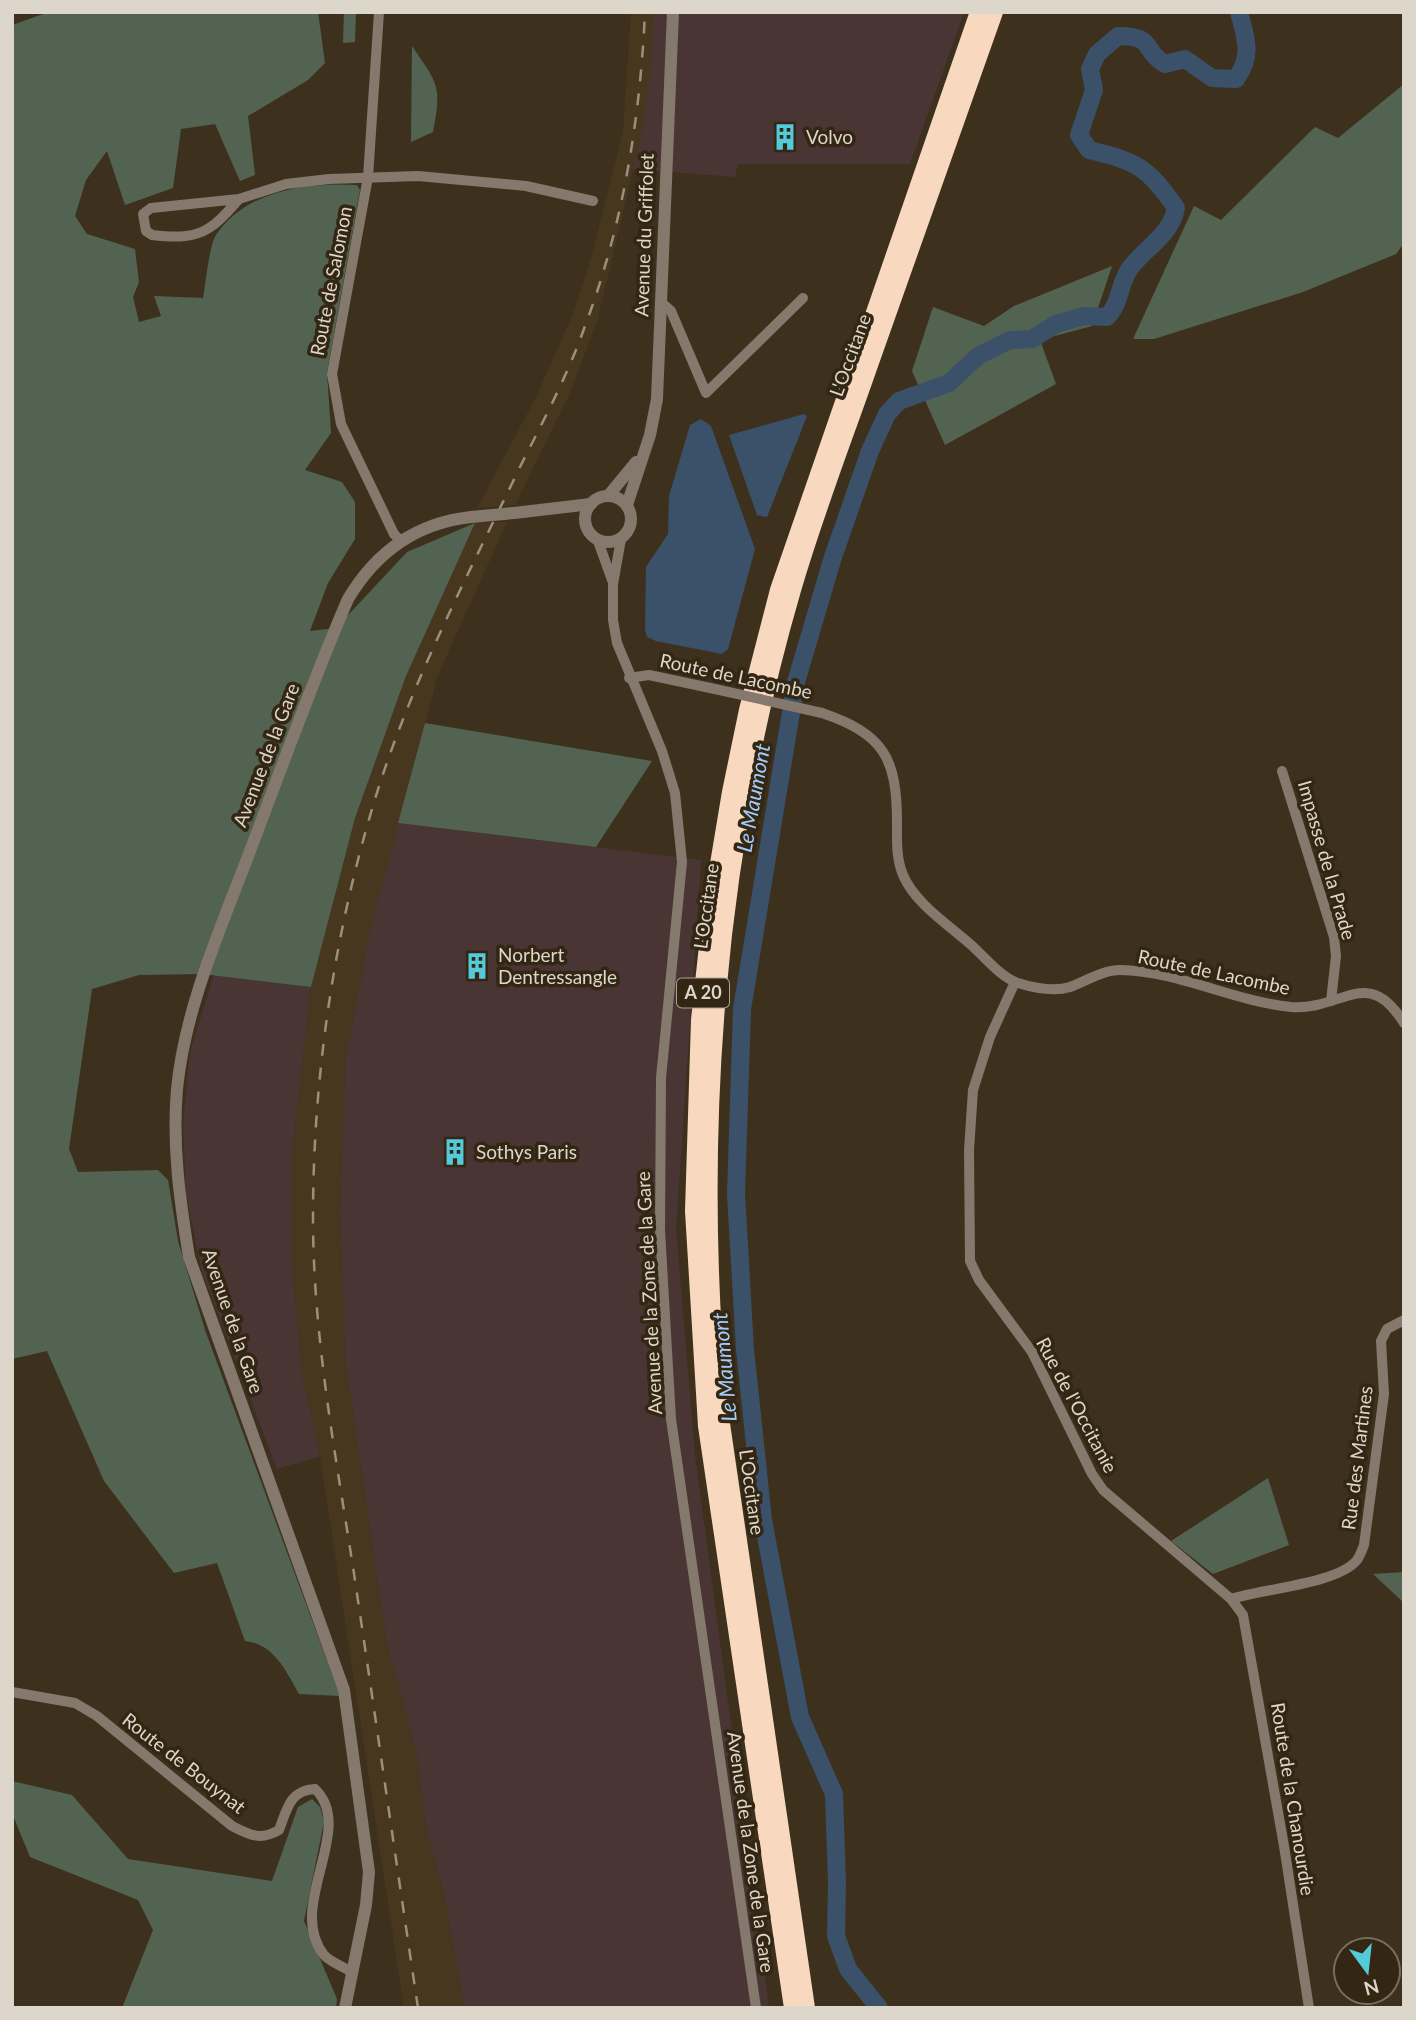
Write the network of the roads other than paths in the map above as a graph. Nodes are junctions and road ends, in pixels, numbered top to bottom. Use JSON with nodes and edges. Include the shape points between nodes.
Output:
{"nodes":[{"id":1,"x":379,"y":12,"type":"edge"},
{"id":2,"x":673,"y":12,"type":"edge"},
{"id":3,"x":979,"y":12,"type":"edge"},
{"id":4,"x":994,"y":12,"type":"edge"},
{"id":5,"x":368,"y":177,"type":"junction"},
{"id":6,"x":239,"y":199,"type":"junction"},
{"id":7,"x":593,"y":201,"type":"dead end"},
{"id":8,"x":803,"y":298,"type":"dead end"},
{"id":9,"x":661,"y":302,"type":"junction"},
{"id":10,"x":641,"y":457,"type":"junction"},
{"id":11,"x":608,"y":496,"type":"junction"},
{"id":12,"x":591,"y":504,"type":"junction"},
{"id":13,"x":627,"y":505,"type":"junction"},
{"id":14,"x":548,"y":510,"type":"junction"},
{"id":15,"x":585,"y":523,"type":"junction"},
{"id":16,"x":621,"y":539,"type":"junction"},
{"id":17,"x":401,"y":541,"type":"junction"},
{"id":18,"x":598,"y":541,"type":"junction"},
{"id":19,"x":613,"y":584,"type":"junction"},
{"id":20,"x":629,"y":678,"type":"junction"},
{"id":21,"x":1282,"y":771,"type":"dead end"},
{"id":22,"x":1015,"y":982,"type":"junction"},
{"id":23,"x":1331,"y":1001,"type":"junction"},
{"id":24,"x":1404,"y":1023,"type":"edge"},
{"id":25,"x":1404,"y":1320,"type":"edge"},
{"id":26,"x":1231,"y":1599,"type":"junction"},
{"id":27,"x":12,"y":1692,"type":"edge"},
{"id":28,"x":352,"y":1972,"type":"junction"},
{"id":29,"x":345,"y":2008,"type":"edge"},
{"id":30,"x":756,"y":2008,"type":"edge"},
{"id":31,"x":793,"y":2008,"type":"edge"},
{"id":32,"x":806,"y":2008,"type":"edge"},
{"id":33,"x":1309,"y":2008,"type":"edge"}],
"edges":[{"from":1,"to":5,"type":"street","name":"Route de Salomon"},
{"from":2,"to":9,"type":"street","name":"Avenue du Griffolet"},
{"from":3,"to":31,"type":"highway","name":"L'Occitane","number":"A 20","via":[[779,590],[731,792],[702,995],[694,1211],[704,1399]]},
{"from":4,"to":32,"type":"highway","name":"L'Occitane","number":"A 20","via":[[791,593],[738,832],[713,1021],[707,1206],[718,1403]]},
{"from":5,"to":6,"type":"street","via":[[286,184]]},
{"from":5,"to":7,"type":"street","via":[[418,176],[526,186]]},
{"from":5,"to":17,"type":"street","name":"Route de Salomon","via":[[332,374],[341,424]]},
{"from":6,"to":6,"type":"street","via":[[160,206],[143,214],[142,221],[152,235],[198,236],[219,223]]},
{"from":8,"to":9,"type":"street","via":[[706,393],[671,311]]},
{"from":9,"to":10,"type":"street","name":"Avenue du Griffolet","via":[[657,399]]},
{"from":10,"to":11,"type":"street"},
{"from":10,"to":13,"type":"street","name":"Avenue du Griffolet"},
{"from":11,"to":12,"type":"street"},
{"from":11,"to":13,"type":"street"},
{"from":12,"to":14,"type":"street","name":"Avenue de la Gare"},
{"from":12,"to":15,"type":"street"},
{"from":13,"to":16,"type":"street","via":[[632,520]]},
{"from":14,"to":15,"type":"street"},
{"from":14,"to":17,"type":"street","name":"Avenue de la Gare","bridge":true,"via":[[471,516],[427,527]]},
{"from":15,"to":18,"type":"street"},
{"from":16,"to":18,"type":"street"},
{"from":16,"to":19,"type":"street","name":"Avenue de la Zone de la Gare"},
{"from":17,"to":28,"type":"street","name":"Avenue de la Gare","via":[[372,563],[348,599],[294,735],[211,954],[189,1027],[174,1133],[189,1257],[344,1690],[369,1872]]},
{"from":18,"to":19,"type":"street","name":"Avenue de la Zone de la Gare"},
{"from":19,"to":20,"type":"street","name":"Avenue de la Zone de la Gare","via":[[613,620]]},
{"from":20,"to":22,"type":"street","name":"Route de Lacombe","bridge":true,"via":[[649,674],[822,713],[862,729],[890,764],[897,793],[898,863],[914,892]]},
{"from":20,"to":30,"type":"street","name":"Avenue de la Zone de la Gare","via":[[676,793],[682,862],[661,1078],[660,1202],[671,1419]]},
{"from":21,"to":23,"type":"street","name":"Impasse de la Prade","via":[[1334,937]]},
{"from":22,"to":23,"type":"street","name":"Route de Lacombe","via":[[1045,989],[1068,988],[1116,970],[1259,1002],[1294,1007]]},
{"from":22,"to":26,"type":"street","name":"Rue de l'Occitanie","via":[[973,1090],[970,1261],[1032,1352],[1103,1490]]},
{"from":23,"to":24,"type":"street","name":"Route de Lacombe","via":[[1359,993],[1375,994],[1386,999]]},
{"from":25,"to":26,"type":"street","name":"Rue des Martines","via":[[1387,1329],[1381,1341],[1384,1394],[1364,1545],[1356,1561],[1328,1577]]},
{"from":26,"to":33,"type":"street","name":"Route de la Chanourdie","via":[[1249,1639]]},
{"from":27,"to":28,"type":"street","name":"Route de Bouynat","via":[[75,1703],[97,1716],[232,1826],[254,1837],[279,1830],[290,1800],[315,1788],[328,1812],[309,1916],[325,1956]]},
{"from":28,"to":29,"type":"street","name":"Avenue de la Gare"}]}
